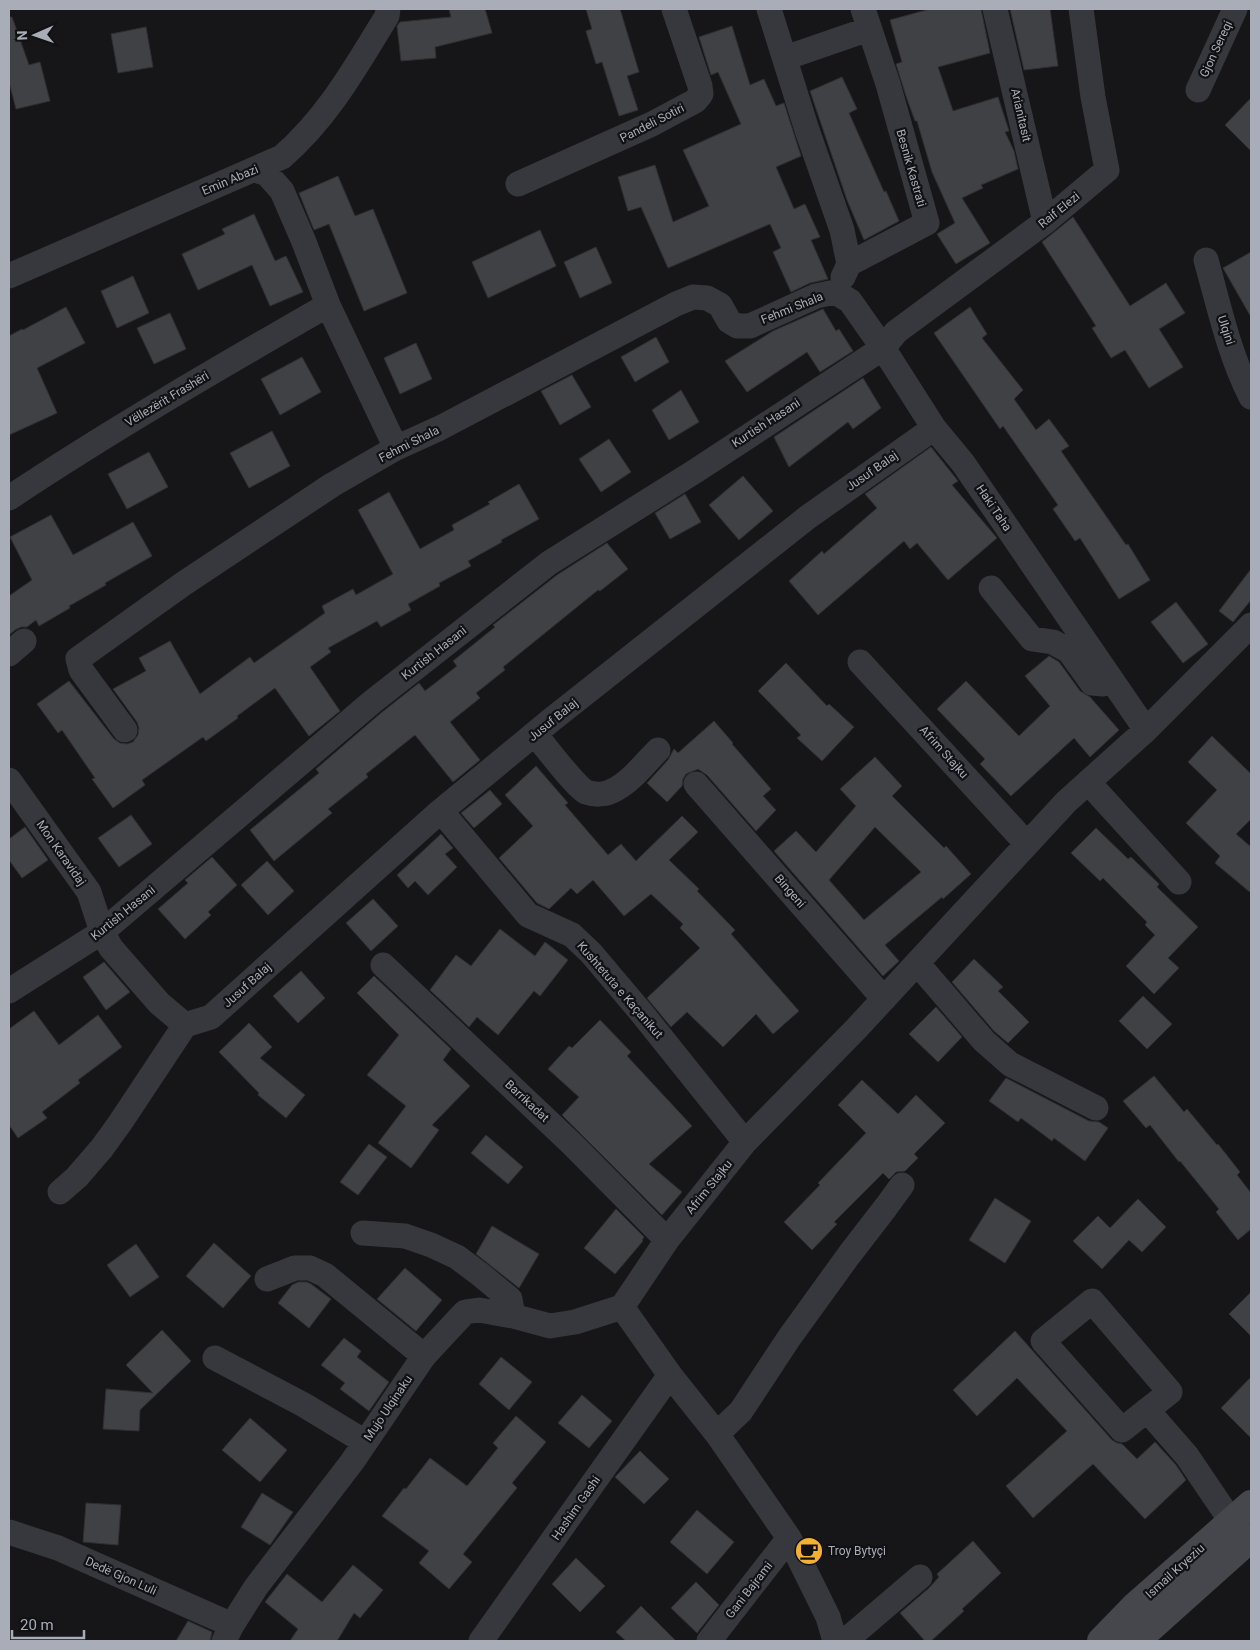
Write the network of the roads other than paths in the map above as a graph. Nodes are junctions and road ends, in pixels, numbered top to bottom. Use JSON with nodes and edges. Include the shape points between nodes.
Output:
{"nodes":[{"id":1,"x":388,"y":9,"type":"edge"},
{"id":2,"x":674,"y":9,"type":"edge"},
{"id":3,"x":769,"y":9,"type":"edge"},
{"id":4,"x":995,"y":9,"type":"edge"},
{"id":5,"x":1081,"y":9,"type":"edge"},
{"id":6,"x":1235,"y":9,"type":"edge"},
{"id":7,"x":866,"y":19,"type":"edge"},
{"id":8,"x":785,"y":58,"type":"junction"},
{"id":9,"x":1198,"y":90,"type":"dead end"},
{"id":10,"x":255,"y":170,"type":"junction"},
{"id":11,"x":518,"y":184,"type":"dead end"},
{"id":12,"x":1045,"y":222,"type":"junction"},
{"id":13,"x":1206,"y":260,"type":"dead end"},
{"id":14,"x":849,"y":264,"type":"junction"},
{"id":15,"x":9,"y":276,"type":"edge"},
{"id":16,"x":835,"y":292,"type":"junction"},
{"id":17,"x":328,"y":305,"type":"junction"},
{"id":18,"x":882,"y":348,"type":"junction"},
{"id":19,"x":1251,"y":397,"type":"edge"},
{"id":20,"x":934,"y":428,"type":"junction"},
{"id":21,"x":396,"y":448,"type":"junction"},
{"id":22,"x":9,"y":498,"type":"edge"},
{"id":23,"x":991,"y":588,"type":"dead end"},
{"id":24,"x":1251,"y":625,"type":"edge"},
{"id":25,"x":860,"y":662,"type":"dead end"},
{"id":26,"x":1112,"y":681,"type":"junction"},
{"id":27,"x":126,"y":730,"type":"dead end"},
{"id":28,"x":1146,"y":730,"type":"junction"},
{"id":29,"x":535,"y":734,"type":"junction"},
{"id":30,"x":658,"y":750,"type":"dead end"},
{"id":31,"x":1088,"y":782,"type":"junction"},
{"id":32,"x":696,"y":784,"type":"dead end"},
{"id":33,"x":12,"y":791,"type":"edge"},
{"id":34,"x":441,"y":812,"type":"junction"},
{"id":35,"x":1026,"y":843,"type":"junction"},
{"id":36,"x":1179,"y":882,"type":"dead end"},
{"id":37,"x":102,"y":932,"type":"junction"},
{"id":38,"x":917,"y":963,"type":"junction"},
{"id":39,"x":383,"y":965,"type":"dead end"},
{"id":40,"x":9,"y":990,"type":"edge"},
{"id":41,"x":884,"y":999,"type":"junction"},
{"id":42,"x":186,"y":1025,"type":"junction"},
{"id":43,"x":1096,"y":1108,"type":"dead end"},
{"id":44,"x":745,"y":1142,"type":"junction"},
{"id":45,"x":902,"y":1185,"type":"dead end"},
{"id":46,"x":60,"y":1192,"type":"dead end"},
{"id":47,"x":363,"y":1233,"type":"dead end"},
{"id":48,"x":667,"y":1240,"type":"junction"},
{"id":49,"x":267,"y":1279,"type":"dead end"},
{"id":50,"x":622,"y":1307,"type":"junction"},
{"id":51,"x":513,"y":1316,"type":"junction"},
{"id":52,"x":424,"y":1356,"type":"junction"},
{"id":53,"x":215,"y":1358,"type":"dead end"},
{"id":54,"x":670,"y":1374,"type":"junction"},
{"id":55,"x":1147,"y":1410,"type":"junction"},
{"id":56,"x":717,"y":1434,"type":"junction"},
{"id":57,"x":365,"y":1442,"type":"junction"},
{"id":58,"x":1244,"y":1521,"type":"edge"},
{"id":59,"x":9,"y":1532,"type":"edge"},
{"id":60,"x":789,"y":1538,"type":"junction"},
{"id":61,"x":920,"y":1577,"type":"dead end"},
{"id":62,"x":228,"y":1633,"type":"edge"},
{"id":63,"x":481,"y":1641,"type":"edge"},
{"id":64,"x":710,"y":1641,"type":"edge"},
{"id":65,"x":835,"y":1641,"type":"edge"},
{"id":66,"x":845,"y":1641,"type":"edge"},
{"id":67,"x":1101,"y":1641,"type":"edge"},
{"id":68,"x":1136,"y":1641,"type":"edge"}],
"edges":[{"from":1,"to":10,"type":"street","name":"Emin Abazi","via":[[387,16],[340,93],[315,126],[282,157]]},
{"from":2,"to":11,"type":"street","name":"Pandeli Sotiri","via":[[701,94],[652,124]]},
{"from":3,"to":8,"type":"street"},
{"from":4,"to":12,"type":"street","name":"Arianitasit"},
{"from":5,"to":12,"type":"street","name":"Raif Elezi","via":[[1107,170]]},
{"from":6,"to":9,"type":"street","name":"Gjon Sereqi"},
{"from":7,"to":8,"type":"street","name":"Besnik Kastrati"},
{"from":7,"to":14,"type":"street","name":"Besnik Kastrati","via":[[927,223]]},
{"from":8,"to":14,"type":"street","via":[[842,230]]},
{"from":10,"to":15,"type":"street","name":"Emin Abazi"},
{"from":10,"to":17,"type":"street","via":[[267,174],[282,191]]},
{"from":12,"to":18,"type":"street","name":"Raif Elezi","via":[[896,332]]},
{"from":13,"to":19,"type":"street","name":"Ulqini","via":[[1224,326]]},
{"from":14,"to":16,"type":"street"},
{"from":16,"to":18,"type":"street","name":"Haki Taha","via":[[850,301]]},
{"from":16,"to":21,"type":"street","name":"Fehmi Shala","via":[[816,296],[750,326],[737,326],[729,321],[714,301],[693,297]]},
{"from":17,"to":21,"type":"street"},
{"from":17,"to":22,"type":"street","name":"Vëllezërit Frashëri","via":[[75,454]]},
{"from":18,"to":20,"type":"street","name":"Haki Taha"},
{"from":18,"to":37,"type":"street","name":"Kurtish Hasani","via":[[549,563],[372,702]]},
{"from":20,"to":26,"type":"street","name":"Haki Taha","via":[[963,463]]},
{"from":20,"to":29,"type":"street","name":"Jusuf Balaj","via":[[808,517]]},
{"from":21,"to":27,"type":"street","name":"Fehmi Shala","via":[[332,485],[183,584],[78,659],[80,670]]},
{"from":23,"to":26,"type":"street","via":[[1032,639],[1053,642],[1069,651],[1092,683]]},
{"from":24,"to":28,"type":"street","name":"Afrim Stajku"},
{"from":25,"to":35,"type":"street","name":"Afrim Stajku"},
{"from":26,"to":28,"type":"street","name":"Haki Taha"},
{"from":28,"to":31,"type":"street","name":"Afrim Stajku"},
{"from":29,"to":30,"type":"street","via":[[585,791],[597,795],[621,786]]},
{"from":29,"to":34,"type":"street","name":"Jusuf Balaj"},
{"from":31,"to":35,"type":"street","name":"Afrim Stajku"},
{"from":31,"to":36,"type":"street"},
{"from":32,"to":41,"type":"street","name":"Bingeni"},
{"from":33,"to":37,"type":"street","name":"Mon Karavidaj","via":[[89,892]]},
{"from":34,"to":42,"type":"street","name":"Jusuf Balaj","via":[[211,1017]]},
{"from":34,"to":44,"type":"street","name":"Kushtetuta e Kaçanikut","via":[[528,915],[572,935],[590,953]]},
{"from":35,"to":38,"type":"street","name":"Afrim Stajku"},
{"from":37,"to":40,"type":"street","name":"Kurtish Hasani"},
{"from":37,"to":42,"type":"street","via":[[159,1002]]},
{"from":38,"to":41,"type":"street","name":"Afrim Stajku"},
{"from":38,"to":43,"type":"street","via":[[984,1041],[1010,1064]]},
{"from":39,"to":48,"type":"street","name":"Barrikadat","via":[[572,1144]]},
{"from":41,"to":44,"type":"street","name":"Afrim Stajku"},
{"from":42,"to":46,"type":"street","via":[[116,1130],[78,1177]]},
{"from":44,"to":48,"type":"street","name":"Afrim Stajku"},
{"from":45,"to":56,"type":"street","via":[[848,1255],[741,1411]]},
{"from":47,"to":51,"type":"street","via":[[405,1236],[457,1257],[510,1299]]},
{"from":48,"to":50,"type":"street","name":"Afrim Stajku"},
{"from":49,"to":52,"type":"street","via":[[295,1268],[310,1268],[325,1275]]},
{"from":50,"to":51,"type":"street","name":"Mujo Ulqinaku","via":[[575,1322],[550,1326]]},
{"from":50,"to":54,"type":"street"},
{"from":51,"to":52,"type":"street","name":"Mujo Ulqinaku","via":[[479,1310],[464,1312]]},
{"from":52,"to":57,"type":"street","name":"Mujo Ulqinaku"},
{"from":53,"to":57,"type":"street"},
{"from":54,"to":56,"type":"street"},
{"from":54,"to":63,"type":"street","name":"Hashim Gashi"},
{"from":55,"to":55,"type":"street","via":[[1122,1430],[1043,1341],[1092,1300],[1170,1392]]},
{"from":55,"to":58,"type":"street"},
{"from":56,"to":60,"type":"street"},
{"from":57,"to":62,"type":"street","name":"Mujo Ulqinaku","via":[[256,1587]]},
{"from":58,"to":67,"type":"main road","name":"Ismail Kryeziu","via":[[1136,1606]]},
{"from":58,"to":68,"type":"main road","name":"Ismail Kryeziu"},
{"from":59,"to":62,"type":"street","name":"Dedë Gjon Luli","via":[[58,1548]]},
{"from":60,"to":64,"type":"street","name":"Gani Bajrami"},
{"from":60,"to":65,"type":"street","via":[[828,1617]]},
{"from":61,"to":66,"type":"street"}]}
